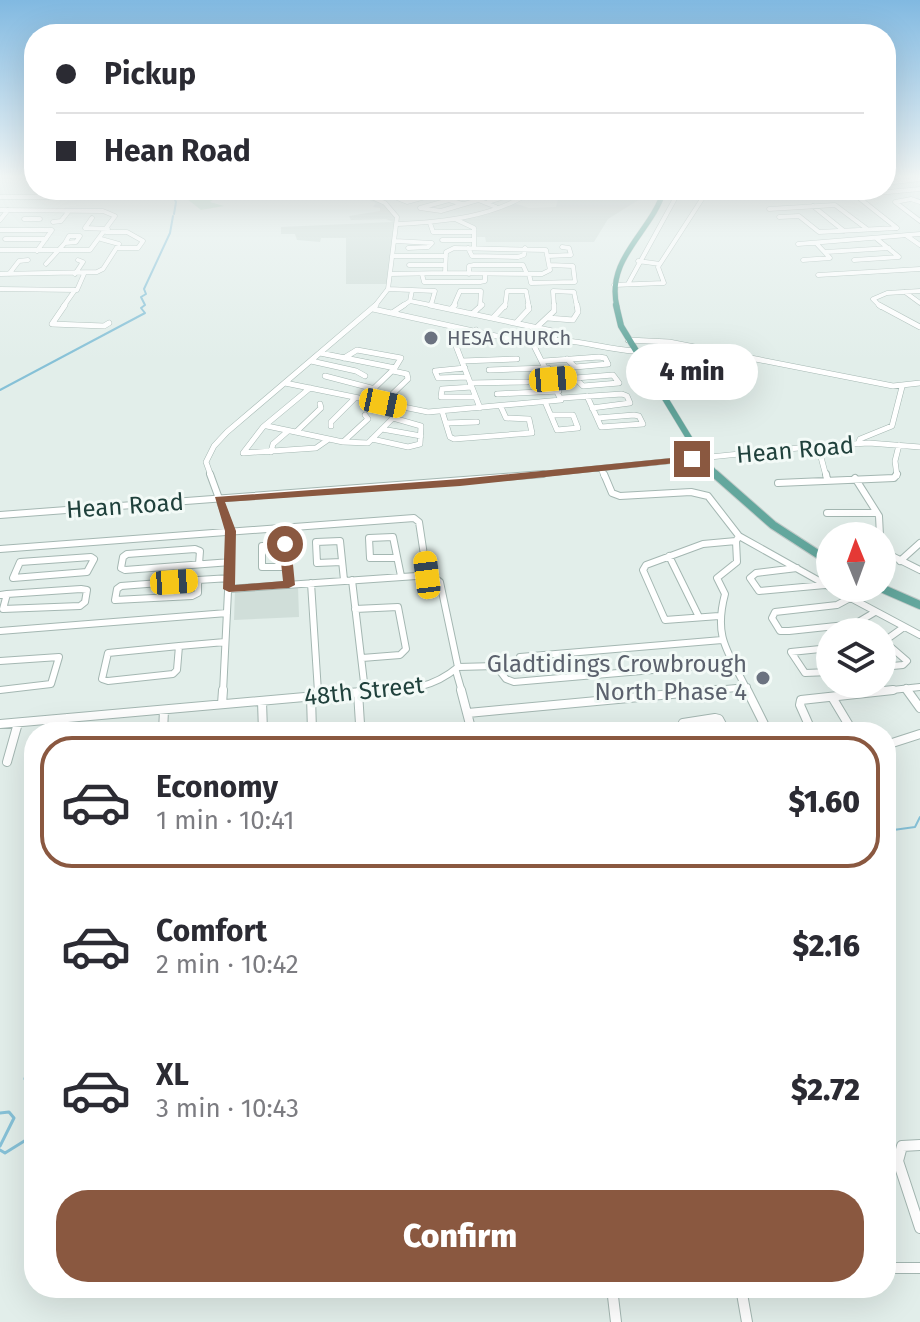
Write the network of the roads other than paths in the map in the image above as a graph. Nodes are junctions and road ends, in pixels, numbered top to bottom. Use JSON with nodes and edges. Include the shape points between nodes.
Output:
{"nodes":[{"id":1,"x":135,"y":237,"type":"edge"},
{"id":2,"x":396,"y":237,"type":"edge"},
{"id":3,"x":474,"y":237,"type":"edge"},
{"id":4,"x":637,"y":237,"type":"edge"},
{"id":5,"x":652,"y":237,"type":"edge"},
{"id":6,"x":678,"y":237,"type":"edge"},
{"id":7,"x":901,"y":237,"type":"edge"},
{"id":8,"x":5,"y":239,"type":"dead end"},
{"id":9,"x":46,"y":239,"type":"joint"},
{"id":10,"x":101,"y":239,"type":"joint"},
{"id":11,"x":877,"y":239,"type":"junction"},
{"id":12,"x":442,"y":240,"type":"dead end"},
{"id":13,"x":474,"y":240,"type":"junction"},
{"id":14,"x":395,"y":241,"type":"junction"},
{"id":15,"x":64,"y":243,"type":"dead end"},
{"id":16,"x":816,"y":243,"type":"junction"},
{"id":17,"x":798,"y":244,"type":"dead end"},
{"id":18,"x":562,"y":247,"type":"dead end"},
{"id":19,"x":117,"y":248,"type":"junction"},
{"id":20,"x":408,"y":248,"type":"dead end"},
{"id":21,"x":471,"y":248,"type":"junction"},
{"id":22,"x":889,"y":248,"type":"junction"},
{"id":23,"x":0,"y":250,"type":"edge"},
{"id":24,"x":37,"y":251,"type":"junction"},
{"id":25,"x":58,"y":251,"type":"junction"},
{"id":26,"x":826,"y":252,"type":"junction"},
{"id":27,"x":392,"y":256,"type":"junction"},
{"id":28,"x":446,"y":256,"type":"junction"},
{"id":29,"x":548,"y":256,"type":"junction"},
{"id":30,"x":28,"y":260,"type":"dead end"},
{"id":31,"x":78,"y":260,"type":"dead end"},
{"id":32,"x":803,"y":260,"type":"dead end"},
{"id":33,"x":854,"y":260,"type":"dead end"},
{"id":34,"x":638,"y":261,"type":"junction"},
{"id":35,"x":46,"y":264,"type":"dead end"},
{"id":36,"x":660,"y":264,"type":"junction"},
{"id":37,"x":409,"y":265,"type":"dead end"},
{"id":38,"x":445,"y":265,"type":"junction"},
{"id":39,"x":550,"y":265,"type":"junction"},
{"id":40,"x":920,"y":269,"type":"edge"},
{"id":41,"x":445,"y":273,"type":"junction"},
{"id":42,"x":0,"y":274,"type":"edge"},
{"id":43,"x":8,"y":274,"type":"junction"},
{"id":44,"x":63,"y":274,"type":"junction"},
{"id":45,"x":75,"y":274,"type":"junction"},
{"id":46,"x":84,"y":274,"type":"junction"},
{"id":47,"x":390,"y":274,"type":"junction"},
{"id":48,"x":399,"y":274,"type":"junction"},
{"id":49,"x":422,"y":274,"type":"junction"},
{"id":50,"x":469,"y":274,"type":"junction"},
{"id":51,"x":485,"y":274,"type":"junction"},
{"id":52,"x":528,"y":274,"type":"junction"},
{"id":53,"x":818,"y":275,"type":"dead end"},
{"id":54,"x":59,"y":280,"type":"dead end"},
{"id":55,"x":628,"y":284,"type":"junction"},
{"id":56,"x":614,"y":285,"type":"junction"},
{"id":57,"x":0,"y":289,"type":"edge"},
{"id":58,"x":388,"y":289,"type":"junction"},
{"id":59,"x":397,"y":289,"type":"junction"},
{"id":60,"x":75,"y":290,"type":"junction"},
{"id":61,"x":412,"y":290,"type":"junction"},
{"id":62,"x":920,"y":291,"type":"edge"},
{"id":63,"x":905,"y":292,"type":"junction"},
{"id":64,"x":410,"y":301,"type":"junction"},
{"id":65,"x":920,"y":303,"type":"edge"},
{"id":66,"x":431,"y":305,"type":"junction"},
{"id":67,"x":373,"y":309,"type":"junction"},
{"id":68,"x":451,"y":309,"type":"junction"},
{"id":69,"x":392,"y":313,"type":"junction"},
{"id":70,"x":472,"y":314,"type":"junction"},
{"id":71,"x":493,"y":318,"type":"junction"},
{"id":72,"x":548,"y":318,"type":"junction"},
{"id":73,"x":109,"y":323,"type":"dead end"},
{"id":74,"x":516,"y":323,"type":"junction"},
{"id":75,"x":537,"y":327,"type":"junction"},
{"id":76,"x":920,"y":327,"type":"edge"},
{"id":77,"x":476,"y":330,"type":"junction"},
{"id":78,"x":554,"y":338,"type":"junction"},
{"id":79,"x":628,"y":340,"type":"junction"},
{"id":80,"x":533,"y":344,"type":"junction"},
{"id":81,"x":634,"y":351,"type":"junction"},
{"id":82,"x":320,"y":353,"type":"junction"},
{"id":83,"x":344,"y":358,"type":"junction"},
{"id":84,"x":517,"y":359,"type":"dead end"},
{"id":85,"x":567,"y":359,"type":"junction"},
{"id":86,"x":311,"y":361,"type":"junction"},
{"id":87,"x":544,"y":361,"type":"junction"},
{"id":88,"x":463,"y":365,"type":"junction"},
{"id":89,"x":548,"y":368,"type":"junction"},
{"id":90,"x":394,"y":369,"type":"junction"},
{"id":91,"x":489,"y":370,"type":"dead end"},
{"id":92,"x":325,"y":376,"type":"dead end"},
{"id":93,"x":365,"y":376,"type":"dead end"},
{"id":94,"x":575,"y":377,"type":"junction"},
{"id":95,"x":553,"y":379,"type":"junction"},
{"id":96,"x":470,"y":382,"type":"junction"},
{"id":97,"x":527,"y":382,"type":"dead end"},
{"id":98,"x":285,"y":383,"type":"junction"},
{"id":99,"x":920,"y":383,"type":"edge"},
{"id":100,"x":902,"y":387,"type":"junction"},
{"id":101,"x":310,"y":388,"type":"junction"},
{"id":102,"x":375,"y":389,"type":"junction"},
{"id":103,"x":497,"y":394,"type":"dead end"},
{"id":104,"x":560,"y":394,"type":"junction"},
{"id":105,"x":587,"y":396,"type":"junction"},
{"id":106,"x":475,"y":397,"type":"junction"},
{"id":107,"x":355,"y":398,"type":"junction"},
{"id":108,"x":363,"y":399,"type":"junction"},
{"id":109,"x":383,"y":403,"type":"junction"},
{"id":110,"x":320,"y":404,"type":"dead end"},
{"id":111,"x":546,"y":404,"type":"junction"},
{"id":112,"x":501,"y":407,"type":"junction"},
{"id":113,"x":403,"y":408,"type":"junction"},
{"id":114,"x":480,"y":408,"type":"junction"},
{"id":115,"x":592,"y":408,"type":"junction"},
{"id":116,"x":442,"y":411,"type":"junction"},
{"id":117,"x":365,"y":415,"type":"dead end"},
{"id":118,"x":551,"y":415,"type":"junction"},
{"id":119,"x":393,"y":418,"type":"junction"},
{"id":120,"x":506,"y":418,"type":"junction"},
{"id":121,"x":597,"y":418,"type":"junction"},
{"id":122,"x":477,"y":422,"type":"dead end"},
{"id":123,"x":446,"y":423,"type":"junction"},
{"id":124,"x":267,"y":426,"type":"junction"},
{"id":125,"x":331,"y":426,"type":"dead end"},
{"id":126,"x":382,"y":429,"type":"junction"},
{"id":127,"x":288,"y":431,"type":"junction"},
{"id":128,"x":296,"y":432,"type":"junction"},
{"id":129,"x":307,"y":434,"type":"junction"},
{"id":130,"x":512,"y":435,"type":"junction"},
{"id":131,"x":421,"y":436,"type":"junction"},
{"id":132,"x":329,"y":439,"type":"junction"},
{"id":133,"x":372,"y":439,"type":"junction"},
{"id":134,"x":343,"y":442,"type":"junction"},
{"id":135,"x":858,"y":444,"type":"junction"},
{"id":136,"x":899,"y":445,"type":"junction"},
{"id":137,"x":818,"y":446,"type":"junction"},
{"id":138,"x":920,"y":447,"type":"edge"},
{"id":139,"x":294,"y":450,"type":"junction"},
{"id":140,"x":271,"y":452,"type":"junction"},
{"id":141,"x":702,"y":458,"type":"junction"},
{"id":142,"x":601,"y":468,"type":"junction"},
{"id":143,"x":855,"y":478,"type":"junction"},
{"id":144,"x":827,"y":479,"type":"junction"},
{"id":145,"x":778,"y":483,"type":"dead end"},
{"id":146,"x":219,"y":499,"type":"junction"},
{"id":147,"x":827,"y":513,"type":"dead end"},
{"id":148,"x":877,"y":513,"type":"junction"},
{"id":149,"x":0,"y":515,"type":"edge"},
{"id":150,"x":878,"y":522,"type":"edge"},
{"id":151,"x":231,"y":531,"type":"junction"},
{"id":152,"x":737,"y":538,"type":"junction"},
{"id":153,"x":920,"y":543,"type":"edge"},
{"id":154,"x":0,"y":549,"type":"edge"},
{"id":155,"x":816,"y":553,"type":"edge"},
{"id":156,"x":669,"y":556,"type":"junction"},
{"id":157,"x":397,"y":558,"type":"junction"},
{"id":158,"x":896,"y":559,"type":"edge"},
{"id":159,"x":900,"y":561,"type":"junction"},
{"id":160,"x":231,"y":562,"type":"junction"},
{"id":161,"x":342,"y":562,"type":"junction"},
{"id":162,"x":199,"y":564,"type":"junction"},
{"id":163,"x":288,"y":567,"type":"junction"},
{"id":164,"x":797,"y":568,"type":"junction"},
{"id":165,"x":920,"y":570,"type":"edge"},
{"id":166,"x":427,"y":575,"type":"junction"},
{"id":167,"x":401,"y":576,"type":"junction"},
{"id":168,"x":13,"y":578,"type":"junction"},
{"id":169,"x":230,"y":578,"type":"junction"},
{"id":170,"x":0,"y":579,"type":"edge"},
{"id":171,"x":816,"y":579,"type":"edge"},
{"id":172,"x":198,"y":580,"type":"junction"},
{"id":173,"x":348,"y":580,"type":"junction"},
{"id":174,"x":311,"y":583,"type":"junction"},
{"id":175,"x":289,"y":585,"type":"junction"},
{"id":176,"x":816,"y":588,"type":"edge"},
{"id":177,"x":229,"y":589,"type":"junction"},
{"id":178,"x":3,"y":594,"type":"edge"},
{"id":179,"x":896,"y":595,"type":"edge"},
{"id":180,"x":843,"y":602,"type":"edge"},
{"id":181,"x":857,"y":602,"type":"edge"},
{"id":182,"x":920,"y":605,"type":"edge"},
{"id":183,"x":355,"y":609,"type":"junction"},
{"id":184,"x":875,"y":612,"type":"junction"},
{"id":185,"x":227,"y":613,"type":"junction"},
{"id":186,"x":719,"y":616,"type":"junction"},
{"id":187,"x":699,"y":617,"type":"junction"},
{"id":188,"x":904,"y":627,"type":"junction"},
{"id":189,"x":0,"y":631,"type":"edge"},
{"id":190,"x":896,"y":633,"type":"edge"},
{"id":191,"x":920,"y":635,"type":"edge"},
{"id":192,"x":722,"y":640,"type":"junction"},
{"id":193,"x":225,"y":642,"type":"junction"},
{"id":194,"x":179,"y":646,"type":"junction"},
{"id":195,"x":816,"y":649,"type":"edge"},
{"id":196,"x":896,"y":652,"type":"edge"},
{"id":197,"x":520,"y":657,"type":"dead end"},
{"id":198,"x":362,"y":658,"type":"junction"},
{"id":199,"x":0,"y":661,"type":"edge"},
{"id":200,"x":734,"y":663,"type":"junction"},
{"id":201,"x":896,"y":666,"type":"edge"},
{"id":202,"x":457,"y":669,"type":"junction"},
{"id":203,"x":816,"y":673,"type":"edge"},
{"id":204,"x":747,"y":687,"type":"junction"},
{"id":205,"x":920,"y":687,"type":"edge"},
{"id":206,"x":906,"y":688,"type":"junction"},
{"id":207,"x":896,"y":689,"type":"edge"},
{"id":208,"x":0,"y":690,"type":"edge"},
{"id":209,"x":361,"y":692,"type":"junction"},
{"id":210,"x":314,"y":696,"type":"junction"},
{"id":211,"x":824,"y":698,"type":"edge"},
{"id":212,"x":833,"y":698,"type":"edge"},
{"id":213,"x":262,"y":701,"type":"junction"},
{"id":214,"x":222,"y":704,"type":"junction"},
{"id":215,"x":920,"y":708,"type":"edge"},
{"id":216,"x":164,"y":710,"type":"junction"},
{"id":217,"x":468,"y":713,"type":"junction"},
{"id":218,"x":67,"y":718,"type":"junction"},
{"id":219,"x":24,"y":722,"type":"edge"},
{"id":220,"x":28,"y":722,"type":"edge"},
{"id":221,"x":66,"y":722,"type":"edge"},
{"id":222,"x":163,"y":722,"type":"edge"},
{"id":223,"x":263,"y":722,"type":"edge"},
{"id":224,"x":313,"y":722,"type":"edge"},
{"id":225,"x":360,"y":722,"type":"edge"},
{"id":226,"x":470,"y":722,"type":"edge"},
{"id":227,"x":689,"y":722,"type":"edge"},
{"id":228,"x":721,"y":722,"type":"edge"},
{"id":229,"x":763,"y":722,"type":"edge"},
{"id":230,"x":808,"y":722,"type":"edge"},
{"id":231,"x":847,"y":722,"type":"edge"},
{"id":232,"x":18,"y":723,"type":"junction"},
{"id":233,"x":0,"y":724,"type":"edge"},
{"id":234,"x":920,"y":734,"type":"edge"},
{"id":235,"x":896,"y":742,"type":"edge"},
{"id":236,"x":7,"y":762,"type":"dead end"},
{"id":237,"x":920,"y":1145,"type":"edge"},
{"id":238,"x":920,"y":1228,"type":"edge"},
{"id":239,"x":896,"y":1268,"type":"edge"},
{"id":240,"x":920,"y":1268,"type":"edge"},
{"id":241,"x":613,"y":1298,"type":"edge"},
{"id":242,"x":743,"y":1298,"type":"edge"},
{"id":243,"x":616,"y":1322,"type":"edge"},
{"id":244,"x":747,"y":1322,"type":"edge"}],
"edges":[{"from":1,"to":19,"type":"street","via":[[143,241],[138,248]]},
{"from":2,"to":14,"type":"street"},
{"from":3,"to":13,"type":"street"},
{"from":4,"to":56,"type":"main road","via":[[623,256]]},
{"from":5,"to":34,"type":"street"},
{"from":6,"to":36,"type":"street"},
{"from":7,"to":11,"type":"street"},
{"from":8,"to":9,"type":"street"},
{"from":9,"to":24,"type":"street"},
{"from":10,"to":19,"type":"street","via":[[118,242]]},
{"from":10,"to":25,"type":"street","via":[[90,250]]},
{"from":11,"to":16,"type":"street"},
{"from":11,"to":22,"type":"street"},
{"from":12,"to":13,"type":"street"},
{"from":13,"to":21,"type":"street"},
{"from":14,"to":20,"type":"street","via":[[432,243]]},
{"from":14,"to":27,"type":"street"},
{"from":15,"to":25,"type":"street"},
{"from":16,"to":17,"type":"street"},
{"from":16,"to":26,"type":"street"},
{"from":18,"to":29,"type":"street","via":[[571,255]]},
{"from":19,"to":46,"type":"street","via":[[103,269]]},
{"from":21,"to":28,"type":"street","via":[[450,249]]},
{"from":21,"to":29,"type":"street","via":[[472,256],[518,257],[525,248],[544,249]]},
{"from":22,"to":26,"type":"street"},
{"from":22,"to":33,"type":"street","via":[[899,257]]},
{"from":23,"to":24,"type":"street"},
{"from":24,"to":25,"type":"street"},
{"from":25,"to":35,"type":"street"},
{"from":26,"to":32,"type":"street","via":[[830,258]]},
{"from":27,"to":28,"type":"street"},
{"from":27,"to":47,"type":"street"},
{"from":28,"to":38,"type":"street"},
{"from":29,"to":39,"type":"street"},
{"from":30,"to":43,"type":"street","via":[[19,261]]},
{"from":31,"to":45,"type":"street","via":[[83,262]]},
{"from":34,"to":36,"type":"street"},
{"from":34,"to":55,"type":"street"},
{"from":36,"to":55,"type":"street","via":[[664,283]]},
{"from":37,"to":38,"type":"street"},
{"from":38,"to":41,"type":"street"},
{"from":39,"to":52,"type":"street","via":[[547,273]]},
{"from":39,"to":52,"type":"street","via":[[573,266],[575,282],[531,283]]},
{"from":40,"to":53,"type":"street"},
{"from":41,"to":49,"type":"street"},
{"from":41,"to":50,"type":"street"},
{"from":42,"to":43,"type":"street"},
{"from":43,"to":44,"type":"street"},
{"from":44,"to":45,"type":"street"},
{"from":44,"to":54,"type":"street"},
{"from":45,"to":46,"type":"street"},
{"from":46,"to":60,"type":"street"},
{"from":47,"to":48,"type":"street"},
{"from":47,"to":58,"type":"street"},
{"from":48,"to":49,"type":"street"},
{"from":48,"to":59,"type":"street"},
{"from":49,"to":51,"type":"street","via":[[424,282],[483,282]]},
{"from":50,"to":51,"type":"street"},
{"from":50,"to":52,"type":"street","via":[[474,265],[523,265]]},
{"from":51,"to":52,"type":"street"},
{"from":55,"to":56,"type":"street"},
{"from":56,"to":79,"type":"main road","via":[[616,310]]},
{"from":57,"to":60,"type":"street"},
{"from":58,"to":59,"type":"street"},
{"from":58,"to":67,"type":"street"},
{"from":59,"to":61,"type":"street"},
{"from":60,"to":73,"type":"street","via":[[54,326]]},
{"from":61,"to":64,"type":"street"},
{"from":61,"to":66,"type":"street","via":[[435,291]]},
{"from":62,"to":63,"type":"street"},
{"from":63,"to":65,"type":"street"},
{"from":63,"to":76,"type":"street","via":[[873,299]]},
{"from":64,"to":66,"type":"street"},
{"from":64,"to":69,"type":"street"},
{"from":66,"to":68,"type":"street"},
{"from":67,"to":69,"type":"street"},
{"from":67,"to":82,"type":"street"},
{"from":68,"to":70,"type":"street"},
{"from":68,"to":70,"type":"street","via":[[460,291],[479,290],[482,303]]},
{"from":69,"to":77,"type":"street"},
{"from":70,"to":71,"type":"street"},
{"from":71,"to":74,"type":"street"},
{"from":71,"to":74,"type":"street","via":[[505,307],[507,291],[526,291],[530,307]]},
{"from":72,"to":72,"type":"street","via":[[554,311],[553,291],[574,292],[578,312],[573,320]]},
{"from":72,"to":75,"type":"street"},
{"from":74,"to":75,"type":"street"},
{"from":75,"to":78,"type":"street","via":[[557,332]]},
{"from":77,"to":80,"type":"street"},
{"from":77,"to":88,"type":"street","via":[[456,346]]},
{"from":78,"to":80,"type":"street"},
{"from":78,"to":81,"type":"street"},
{"from":79,"to":81,"type":"main road"},
{"from":79,"to":100,"type":"street","via":[[669,342]]},
{"from":80,"to":87,"type":"street"},
{"from":81,"to":141,"type":"main road"},
{"from":82,"to":83,"type":"street"},
{"from":82,"to":86,"type":"street"},
{"from":83,"to":90,"type":"street"},
{"from":83,"to":90,"type":"street","via":[[357,350],[401,358]]},
{"from":84,"to":88,"type":"street"},
{"from":85,"to":85,"type":"street","via":[[602,357],[608,363],[575,367]]},
{"from":85,"to":87,"type":"street"},
{"from":86,"to":93,"type":"street"},
{"from":86,"to":98,"type":"street"},
{"from":87,"to":89,"type":"street"},
{"from":88,"to":96,"type":"street"},
{"from":88,"to":96,"type":"street","via":[[435,371],[441,379]]},
{"from":89,"to":91,"type":"street"},
{"from":89,"to":95,"type":"street"},
{"from":90,"to":102,"type":"street"},
{"from":90,"to":109,"type":"street","via":[[407,374],[407,380]]},
{"from":92,"to":102,"type":"street"},
{"from":94,"to":94,"type":"street","via":[[613,375],[619,383],[583,386]]},
{"from":94,"to":95,"type":"street"},
{"from":95,"to":104,"type":"street"},
{"from":96,"to":97,"type":"street"},
{"from":96,"to":106,"type":"street"},
{"from":96,"to":106,"type":"street","via":[[442,389],[441,397]]},
{"from":98,"to":101,"type":"street"},
{"from":98,"to":146,"type":"street","via":[[209,454],[206,465]]},
{"from":99,"to":100,"type":"street"},
{"from":100,"to":135,"type":"street","via":[[892,426]]},
{"from":101,"to":107,"type":"street"},
{"from":101,"to":124,"type":"street"},
{"from":102,"to":108,"type":"street"},
{"from":103,"to":104,"type":"street"},
{"from":104,"to":105,"type":"street"},
{"from":104,"to":111,"type":"street","via":[[559,401]]},
{"from":105,"to":115,"type":"street"},
{"from":105,"to":115,"type":"street","via":[[622,394],[630,403]]},
{"from":106,"to":114,"type":"street"},
{"from":107,"to":108,"type":"street"},
{"from":107,"to":125,"type":"street"},
{"from":108,"to":109,"type":"street"},
{"from":109,"to":113,"type":"street"},
{"from":110,"to":128,"type":"street"},
{"from":111,"to":112,"type":"street"},
{"from":111,"to":118,"type":"street"},
{"from":112,"to":114,"type":"street"},
{"from":112,"to":120,"type":"street"},
{"from":113,"to":116,"type":"street"},
{"from":113,"to":119,"type":"street"},
{"from":114,"to":116,"type":"street"},
{"from":115,"to":121,"type":"street"},
{"from":116,"to":123,"type":"street"},
{"from":117,"to":134,"type":"street","via":[[368,419]]},
{"from":118,"to":118,"type":"street","via":[[558,430],[578,428],[572,415]]},
{"from":119,"to":126,"type":"street"},
{"from":119,"to":131,"type":"street","via":[[419,425]]},
{"from":120,"to":130,"type":"street"},
{"from":120,"to":130,"type":"street","via":[[530,420],[532,433]]},
{"from":121,"to":121,"type":"street","via":[[602,427],[643,424],[634,415]]},
{"from":122,"to":123,"type":"street"},
{"from":123,"to":130,"type":"street","via":[[454,439]]},
{"from":124,"to":127,"type":"street"},
{"from":124,"to":140,"type":"street","via":[[243,453]]},
{"from":126,"to":131,"type":"street"},
{"from":126,"to":133,"type":"street"},
{"from":127,"to":128,"type":"street"},
{"from":127,"to":140,"type":"street"},
{"from":128,"to":129,"type":"street"},
{"from":129,"to":132,"type":"street"},
{"from":129,"to":139,"type":"street"},
{"from":131,"to":133,"type":"street","via":[[420,444],[412,447]]},
{"from":132,"to":134,"type":"street"},
{"from":132,"to":139,"type":"street","via":[[318,448]]},
{"from":133,"to":134,"type":"street","via":[[361,445]]},
{"from":135,"to":136,"type":"street","name":"Hean Road"},
{"from":135,"to":137,"type":"street","name":"Hean Road"},
{"from":136,"to":138,"type":"street","name":"Hean Road"},
{"from":136,"to":143,"type":"street","via":[[897,476]]},
{"from":137,"to":141,"type":"street","name":"Hean Road"},
{"from":137,"to":144,"type":"street"},
{"from":139,"to":140,"type":"street"},
{"from":141,"to":142,"type":"street","name":"Hean Road"},
{"from":141,"to":155,"type":"main road","via":[[755,512]]},
{"from":142,"to":146,"type":"street","name":"Hean Road"},
{"from":142,"to":152,"type":"street","via":[[612,493],[620,496],[708,496]]},
{"from":143,"to":144,"type":"street"},
{"from":143,"to":148,"type":"street"},
{"from":144,"to":145,"type":"street"},
{"from":146,"to":149,"type":"street","name":"Hean Road"},
{"from":146,"to":151,"type":"street"},
{"from":147,"to":148,"type":"street"},
{"from":148,"to":150,"type":"street"},
{"from":151,"to":154,"type":"street"},
{"from":151,"to":160,"type":"street"},
{"from":151,"to":166,"type":"street","name":"48th Street","via":[[417,519]]},
{"from":152,"to":156,"type":"street"},
{"from":152,"to":164,"type":"street"},
{"from":152,"to":186,"type":"street","via":[[737,562],[717,578],[725,594]]},
{"from":153,"to":159,"type":"street"},
{"from":156,"to":187,"type":"street"},
{"from":156,"to":187,"type":"street","via":[[643,570],[665,620]]},
{"from":157,"to":157,"type":"street","via":[[393,537],[369,538],[370,558]]},
{"from":157,"to":167,"type":"street"},
{"from":158,"to":159,"type":"street"},
{"from":159,"to":165,"type":"street"},
{"from":160,"to":162,"type":"street"},
{"from":160,"to":169,"type":"street"},
{"from":161,"to":161,"type":"street","via":[[339,540],[316,542],[317,563]]},
{"from":161,"to":173,"type":"street"},
{"from":162,"to":162,"type":"street","via":[[125,570],[121,568],[127,554],[195,549],[200,551]]},
{"from":163,"to":163,"type":"street","via":[[285,544],[262,546],[264,568]]},
{"from":163,"to":175,"type":"street"},
{"from":164,"to":171,"type":"street"},
{"from":164,"to":176,"type":"street","via":[[750,578],[762,592]]},
{"from":166,"to":167,"type":"street"},
{"from":166,"to":202,"type":"street","name":"48th Street","via":[[440,582]]},
{"from":167,"to":173,"type":"street"},
{"from":168,"to":168,"type":"street","via":[[85,573],[93,558],[20,562]]},
{"from":168,"to":170,"type":"street"},
{"from":169,"to":172,"type":"street"},
{"from":169,"to":177,"type":"street"},
{"from":172,"to":172,"type":"street","via":[[121,586],[115,600],[192,596],[198,593]]},
{"from":173,"to":174,"type":"street"},
{"from":173,"to":183,"type":"street"},
{"from":174,"to":175,"type":"street"},
{"from":174,"to":210,"type":"street"},
{"from":175,"to":177,"type":"street"},
{"from":177,"to":185,"type":"street"},
{"from":178,"to":178,"type":"street","via":[[81,589],[87,590],[80,606],[13,611],[3,609]]},
{"from":179,"to":182,"type":"main road"},
{"from":180,"to":184,"type":"street","via":[[771,615],[784,632],[855,624]]},
{"from":181,"to":184,"type":"street"},
{"from":183,"to":198,"type":"street"},
{"from":183,"to":198,"type":"street","via":[[398,607],[406,649],[400,655]]},
{"from":184,"to":188,"type":"street"},
{"from":185,"to":189,"type":"street"},
{"from":185,"to":193,"type":"street"},
{"from":186,"to":187,"type":"street"},
{"from":186,"to":192,"type":"street"},
{"from":188,"to":190,"type":"street"},
{"from":188,"to":191,"type":"street"},
{"from":192,"to":197,"type":"street"},
{"from":192,"to":200,"type":"street"},
{"from":193,"to":194,"type":"street"},
{"from":193,"to":214,"type":"street"},
{"from":194,"to":194,"type":"street","via":[[108,653],[102,679],[173,674]]},
{"from":195,"to":203,"type":"street","via":[[791,652],[805,673]]},
{"from":196,"to":201,"type":"street","via":[[907,661]]},
{"from":198,"to":209,"type":"street"},
{"from":199,"to":208,"type":"street","via":[[59,657],[51,684]]},
{"from":200,"to":202,"type":"street","via":[[514,682],[496,666]]},
{"from":200,"to":204,"type":"street"},
{"from":202,"to":209,"type":"street","name":"48th Street","via":[[428,686]]},
{"from":202,"to":217,"type":"street"},
{"from":204,"to":217,"type":"street"},
{"from":204,"to":229,"type":"street"},
{"from":205,"to":206,"type":"street"},
{"from":206,"to":207,"type":"street"},
{"from":206,"to":215,"type":"street"},
{"from":209,"to":210,"type":"street","name":"48th Street"},
{"from":209,"to":225,"type":"street"},
{"from":210,"to":213,"type":"street","name":"48th Street"},
{"from":210,"to":224,"type":"street"},
{"from":211,"to":230,"type":"street","via":[[799,701]]},
{"from":212,"to":231,"type":"street"},
{"from":213,"to":214,"type":"street","name":"48th Street"},
{"from":213,"to":223,"type":"street"},
{"from":214,"to":216,"type":"street","name":"48th Street"},
{"from":216,"to":218,"type":"street","name":"48th Street"},
{"from":216,"to":222,"type":"street"},
{"from":217,"to":226,"type":"street"},
{"from":218,"to":220,"type":"street","name":"48th Street"},
{"from":218,"to":221,"type":"street"},
{"from":219,"to":232,"type":"street","name":"48th Street"},
{"from":227,"to":228,"type":"street"},
{"from":232,"to":233,"type":"street","name":"48th Street"},
{"from":232,"to":236,"type":"street"},
{"from":234,"to":235,"type":"street"},
{"from":237,"to":238,"type":"street","via":[[902,1146],[898,1161]]},
{"from":239,"to":240,"type":"street"},
{"from":241,"to":243,"type":"street"},
{"from":242,"to":244,"type":"street"}]}
